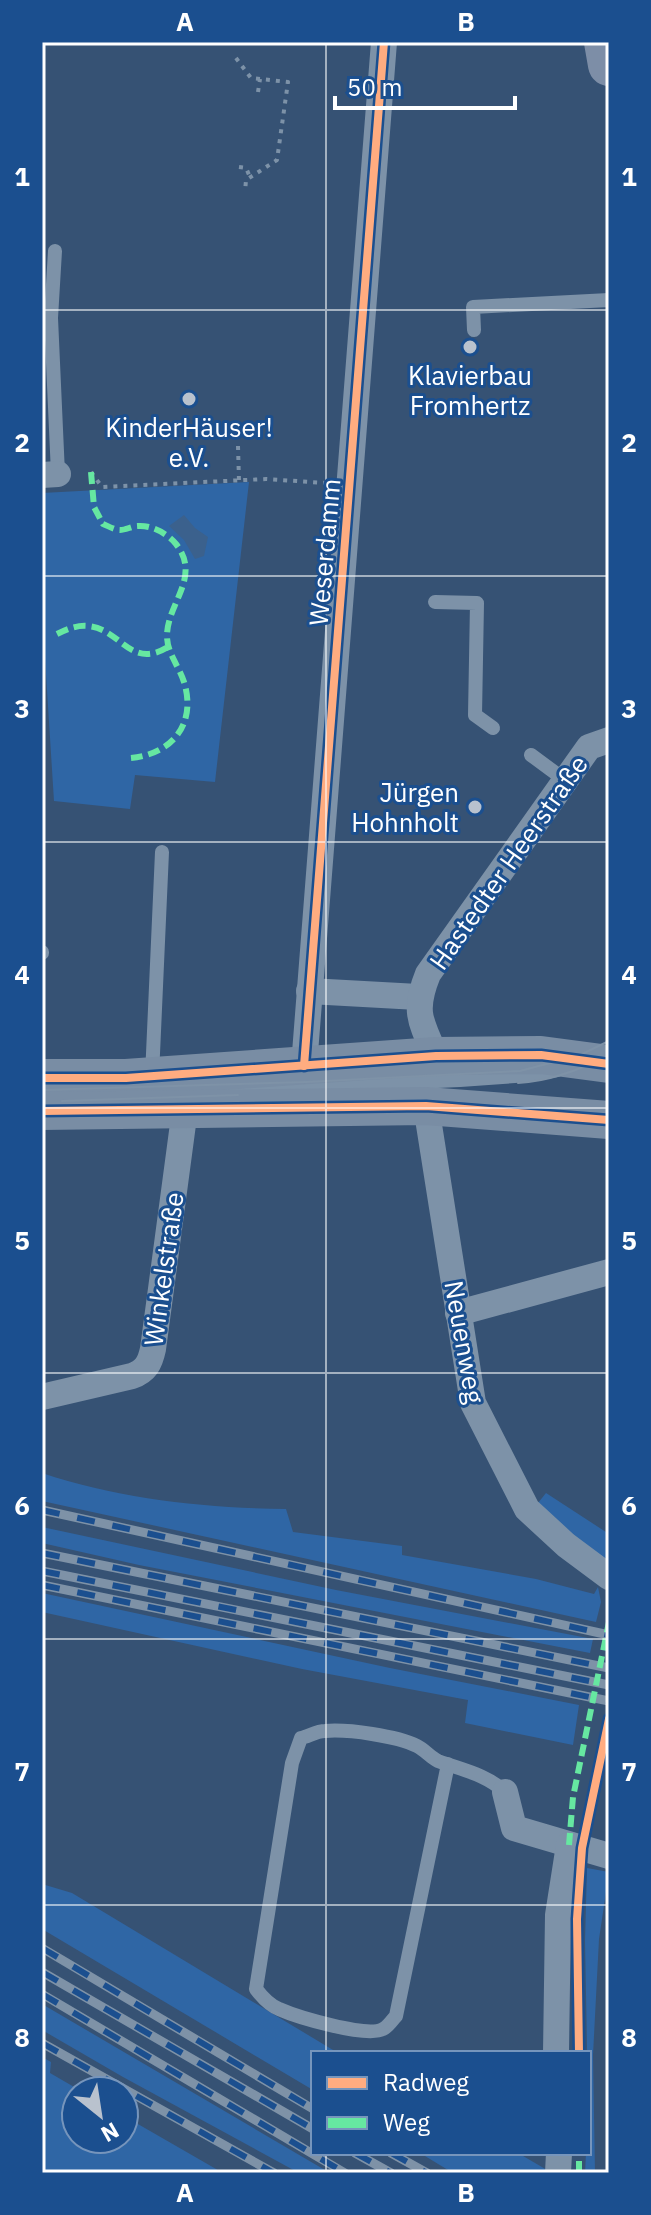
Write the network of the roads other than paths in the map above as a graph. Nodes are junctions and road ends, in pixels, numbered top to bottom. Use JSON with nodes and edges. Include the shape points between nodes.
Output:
{"nodes":[{"id":1,"x":384,"y":42,"type":"edge"},
{"id":2,"x":605,"y":42,"type":"edge"},
{"id":3,"x":609,"y":65,"type":"edge"},
{"id":4,"x":55,"y":251,"type":"dead end"},
{"id":5,"x":609,"y":300,"type":"edge"},
{"id":6,"x":474,"y":330,"type":"dead end"},
{"id":7,"x":50,"y":475,"type":"edge"},
{"id":8,"x":435,"y":602,"type":"dead end"},
{"id":9,"x":493,"y":728,"type":"dead end"},
{"id":10,"x":609,"y":740,"type":"edge"},
{"id":11,"x":531,"y":755,"type":"dead end"},
{"id":12,"x":565,"y":780,"type":"junction"},
{"id":13,"x":162,"y":852,"type":"dead end"},
{"id":14,"x":309,"y":991,"type":"junction"},
{"id":15,"x":418,"y":997,"type":"junction"},
{"id":16,"x":436,"y":1056,"type":"junction"},
{"id":17,"x":601,"y":1057,"type":"edge"},
{"id":18,"x":304,"y":1066,"type":"junction"},
{"id":19,"x":152,"y":1076,"type":"junction"},
{"id":20,"x":42,"y":1078,"type":"edge"},
{"id":21,"x":218,"y":1090,"type":"dead end"},
{"id":22,"x":426,"y":1106,"type":"junction"},
{"id":23,"x":185,"y":1109,"type":"junction"},
{"id":24,"x":42,"y":1111,"type":"edge"},
{"id":25,"x":609,"y":1120,"type":"edge"},
{"id":26,"x":609,"y":1272,"type":"edge"},
{"id":27,"x":458,"y":1313,"type":"junction"},
{"id":28,"x":42,"y":1397,"type":"edge"},
{"id":29,"x":609,"y":1577,"type":"edge"},
{"id":30,"x":448,"y":1764,"type":"junction"},
{"id":31,"x":505,"y":1792,"type":"joint"},
{"id":32,"x":569,"y":1845,"type":"junction"},
{"id":33,"x":609,"y":1856,"type":"edge"},
{"id":34,"x":556,"y":2051,"type":"edge"}],
"edges":[{"from":1,"to":14,"type":"street","name":"Weserdamm"},
{"from":2,"to":3,"type":"main road"},
{"from":4,"to":7,"type":"lane"},
{"from":5,"to":6,"type":"lane","via":[[473,307]]},
{"from":8,"to":9,"type":"lane","via":[[477,603],[475,715]]},
{"from":10,"to":12,"type":"street","name":"Hastedter Heerstraße","via":[[589,747]]},
{"from":11,"to":12,"type":"lane"},
{"from":12,"to":15,"type":"street","name":"Hastedter Heerstraße","via":[[428,974]]},
{"from":13,"to":19,"type":"lane"},
{"from":14,"to":15,"type":"street","name":"Hastedter Heerstraße"},
{"from":14,"to":18,"type":"street","name":"Weserdamm"},
{"from":15,"to":16,"type":"street","name":"Hastedter Heerstraße","via":[[420,1021]]},
{"from":16,"to":17,"type":"main road"},
{"from":16,"to":18,"type":"main road"},
{"from":17,"to":21,"type":"lane","via":[[529,1075]]},
{"from":18,"to":19,"type":"main road"},
{"from":19,"to":20,"type":"main road"},
{"from":22,"to":23,"type":"main road"},
{"from":22,"to":25,"type":"main road"},
{"from":22,"to":27,"type":"street","name":"Neuenweg"},
{"from":23,"to":24,"type":"main road"},
{"from":23,"to":28,"type":"street","name":"Winkelstraße","via":[[148,1365],[132,1376]]},
{"from":26,"to":27,"type":"street"},
{"from":27,"to":29,"type":"street","name":"Neuenweg","via":[[473,1403],[527,1509]]},
{"from":30,"to":30,"type":"lane","via":[[417,1746],[377,1735],[324,1730],[301,1738],[292,1763],[256,1989],[265,2000],[291,2013],[368,2032],[383,2030],[396,2016]]},
{"from":30,"to":31,"type":"lane","via":[[492,1780]]},
{"from":31,"to":32,"type":"street","via":[[514,1828]]},
{"from":32,"to":33,"type":"street"},
{"from":32,"to":34,"type":"street","via":[[558,1915]]}]}
